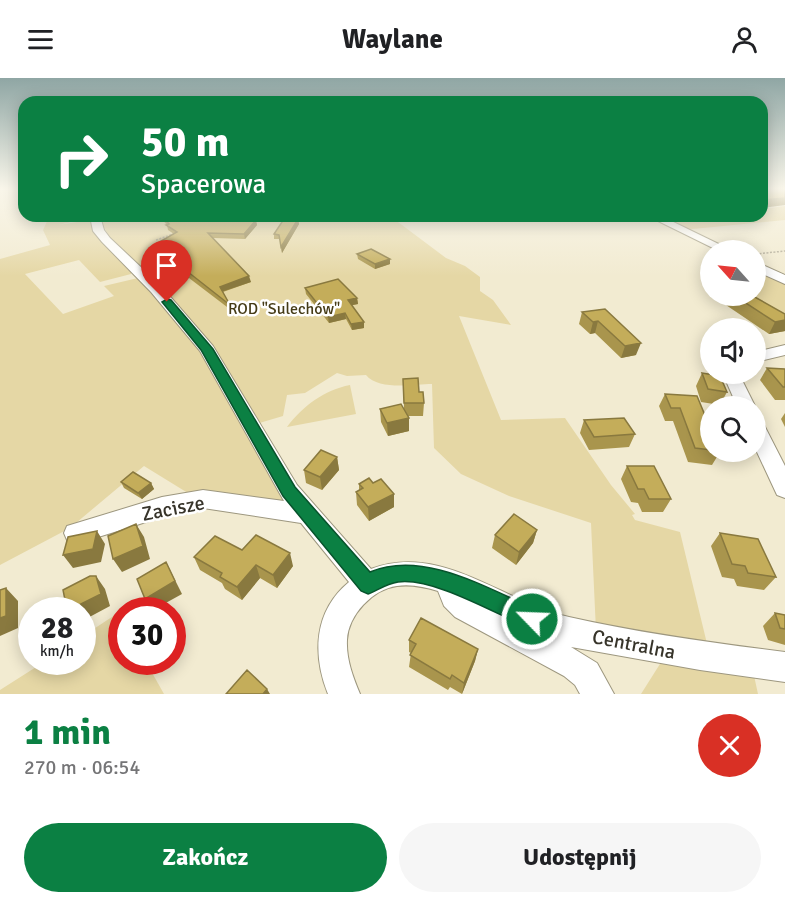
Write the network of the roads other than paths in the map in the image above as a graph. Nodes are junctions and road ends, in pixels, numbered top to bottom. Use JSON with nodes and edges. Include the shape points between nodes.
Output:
{"nodes":[{"id":1,"x":97,"y":222,"type":"edge"},
{"id":2,"x":666,"y":222,"type":"edge"},
{"id":3,"x":704,"y":240,"type":"edge"},
{"id":4,"x":766,"y":271,"type":"edge"},
{"id":5,"x":785,"y":280,"type":"edge"},
{"id":6,"x":785,"y":350,"type":"edge"},
{"id":7,"x":766,"y":355,"type":"edge"},
{"id":8,"x":766,"y":449,"type":"edge"},
{"id":9,"x":785,"y":489,"type":"edge"},
{"id":10,"x":308,"y":514,"type":"junction"},
{"id":11,"x":76,"y":533,"type":"edge"},
{"id":12,"x":450,"y":584,"type":"junction"},
{"id":13,"x":368,"y":585,"type":"junction"},
{"id":14,"x":785,"y":667,"type":"edge"},
{"id":15,"x":344,"y":694,"type":"edge"},
{"id":16,"x":598,"y":694,"type":"edge"}],
"edges":[{"from":1,"to":10,"type":"street","via":[[106,240],[156,289],[207,349],[289,491]]},
{"from":2,"to":3,"type":"street"},
{"from":4,"to":5,"type":"street"},
{"from":6,"to":7,"type":"street"},
{"from":8,"to":9,"type":"street"},
{"from":10,"to":11,"type":"street","name":"Zacisze","via":[[203,499]]},
{"from":10,"to":13,"type":"street"},
{"from":12,"to":13,"type":"street","name":"Centralna","via":[[432,576],[400,573],[377,578]]},
{"from":12,"to":14,"type":"street","name":"Centralna","via":[[552,627],[696,656]]},
{"from":12,"to":16,"type":"street","via":[[454,597],[465,607],[574,665]]},
{"from":13,"to":15,"type":"street","name":"Centralna","via":[[341,612],[332,637],[337,680]]}]}
